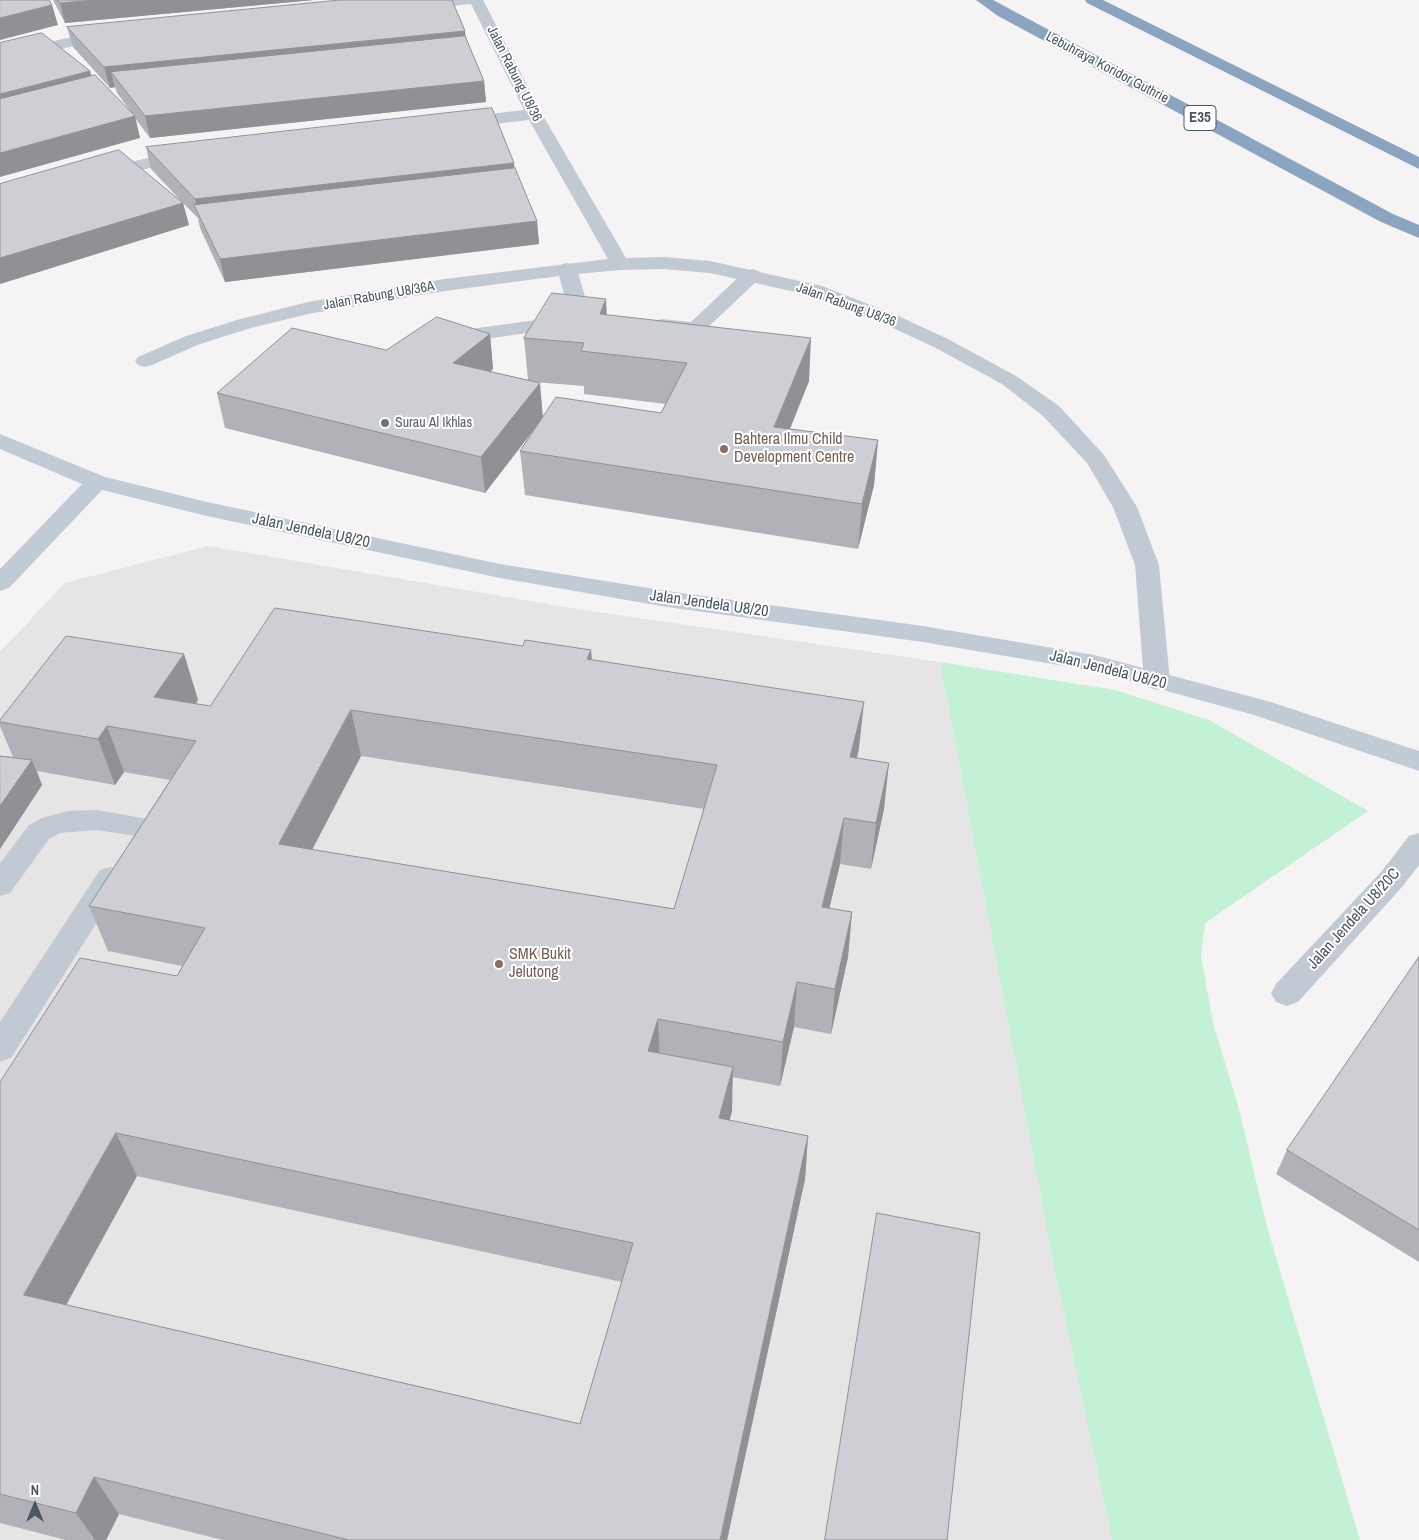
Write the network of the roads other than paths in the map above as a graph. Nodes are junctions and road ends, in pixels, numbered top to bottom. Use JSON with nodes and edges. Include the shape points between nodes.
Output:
{"nodes":[{"id":1,"x":470,"y":0,"type":"edge"},
{"id":2,"x":476,"y":0,"type":"edge"},
{"id":3,"x":983,"y":0,"type":"edge"},
{"id":4,"x":1092,"y":0,"type":"edge"},
{"id":5,"x":402,"y":6,"type":"edge"},
{"id":6,"x":120,"y":32,"type":"edge"},
{"id":7,"x":0,"y":58,"type":"edge"},
{"id":8,"x":534,"y":114,"type":"junction"},
{"id":9,"x":446,"y":124,"type":"edge"},
{"id":10,"x":204,"y":151,"type":"edge"},
{"id":11,"x":1419,"y":164,"type":"edge"},
{"id":12,"x":82,"y":180,"type":"edge"},
{"id":13,"x":1419,"y":232,"type":"edge"},
{"id":14,"x":620,"y":264,"type":"junction"},
{"id":15,"x":567,"y":269,"type":"junction"},
{"id":16,"x":752,"y":275,"type":"junction"},
{"id":17,"x":654,"y":325,"type":"edge"},
{"id":18,"x":696,"y":328,"type":"junction"},
{"id":19,"x":724,"y":330,"type":"edge"},
{"id":20,"x":432,"y":340,"type":"edge"},
{"id":21,"x":145,"y":361,"type":"dead end"},
{"id":22,"x":0,"y":442,"type":"edge"},
{"id":23,"x":98,"y":482,"type":"junction"},
{"id":24,"x":0,"y":583,"type":"edge"},
{"id":25,"x":1157,"y":681,"type":"junction"},
{"id":26,"x":1419,"y":761,"type":"edge"},
{"id":27,"x":1419,"y":844,"type":"edge"},
{"id":28,"x":0,"y":885,"type":"edge"},
{"id":29,"x":1287,"y":992,"type":"dead end"},
{"id":30,"x":0,"y":1049,"type":"edge"}],
"edges":[{"from":1,"to":5,"type":"street"},
{"from":2,"to":8,"type":"street","name":"Jalan Rabung U8/36"},
{"from":3,"to":13,"type":"highway","name":"Lebuhraya Koridor Guthrie","number":"E35","via":[[1370,209]]},
{"from":4,"to":11,"type":"highway"},
{"from":6,"to":7,"type":"street"},
{"from":8,"to":9,"type":"street"},
{"from":8,"to":14,"type":"street","name":"Jalan Rabung U8/36"},
{"from":10,"to":12,"type":"street","via":[[154,160]]},
{"from":14,"to":15,"type":"street","name":"Jalan Rabung U8/36A"},
{"from":14,"to":16,"type":"street","name":"Jalan Rabung U8/36","via":[[664,263]]},
{"from":15,"to":20,"type":"street","via":[[578,307],[576,316],[562,322]]},
{"from":15,"to":21,"type":"street","name":"Jalan Rabung U8/36A","via":[[308,308],[192,340]]},
{"from":16,"to":18,"type":"street"},
{"from":16,"to":25,"type":"street","name":"Jalan Rabung U8/36","via":[[815,290],[941,343],[1009,380],[1051,411],[1096,460],[1125,507],[1147,565]]},
{"from":17,"to":18,"type":"street"},
{"from":18,"to":19,"type":"street"},
{"from":22,"to":23,"type":"street","name":"Jalan Jendela U8/20"},
{"from":23,"to":24,"type":"street"},
{"from":23,"to":25,"type":"street","name":"Jalan Jendela U8/20","via":[[216,511],[500,570],[667,599],[1031,652],[1094,663]]},
{"from":25,"to":26,"type":"street","name":"Jalan Jendela U8/20","via":[[1262,708]]},
{"from":27,"to":29,"type":"street","name":"Jalan Jendela U8/20C","via":[[1392,879]]},
{"from":28,"to":30,"type":"street","via":[[38,832],[52,825],[151,815]]}]}
